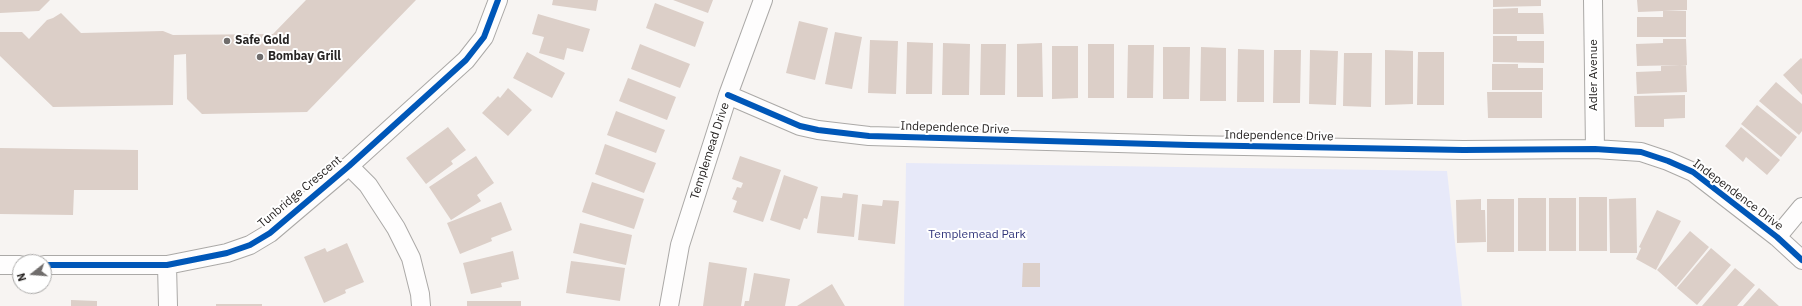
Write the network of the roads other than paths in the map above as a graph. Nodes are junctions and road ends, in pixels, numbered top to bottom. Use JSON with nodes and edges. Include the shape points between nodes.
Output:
{"nodes":[{"id":1,"x":498,"y":0,"type":"edge"},
{"id":2,"x":763,"y":0,"type":"edge"},
{"id":3,"x":1593,"y":0,"type":"edge"},
{"id":4,"x":728,"y":96,"type":"junction"},
{"id":5,"x":1595,"y":149,"type":"junction"},
{"id":6,"x":349,"y":166,"type":"junction"},
{"id":7,"x":1802,"y":207,"type":"edge"},
{"id":8,"x":1777,"y":237,"type":"junction"},
{"id":9,"x":1802,"y":260,"type":"edge"},
{"id":10,"x":0,"y":265,"type":"edge"},
{"id":11,"x":12,"y":265,"type":"edge"},
{"id":12,"x":52,"y":265,"type":"edge"},
{"id":13,"x":167,"y":265,"type":"junction"},
{"id":14,"x":168,"y":306,"type":"edge"},
{"id":15,"x":421,"y":306,"type":"edge"},
{"id":16,"x":669,"y":306,"type":"edge"}],
"edges":[{"from":1,"to":6,"type":"street","name":"Tunbridge Crescent","via":[[484,36],[466,60]]},
{"from":2,"to":4,"type":"street","name":"Templemead Drive"},
{"from":3,"to":5,"type":"street","name":"Adler Avenue"},
{"from":4,"to":5,"type":"street","name":"Independence Drive","via":[[800,126],[869,136],[1448,150]]},
{"from":4,"to":16,"type":"street","name":"Templemead Drive","via":[[680,245]]},
{"from":5,"to":8,"type":"street","name":"Independence Drive","via":[[1641,152],[1693,172]]},
{"from":6,"to":13,"type":"street","name":"Tunbridge Crescent","via":[[270,233],[250,245],[227,253]]},
{"from":6,"to":15,"type":"street","via":[[368,185],[396,228],[411,258]]},
{"from":7,"to":8,"type":"street"},
{"from":8,"to":9,"type":"street","name":"Independence Drive"},
{"from":10,"to":11,"type":"street"},
{"from":12,"to":13,"type":"street","name":"Tunbridge Crescent"},
{"from":13,"to":14,"type":"street"}]}
